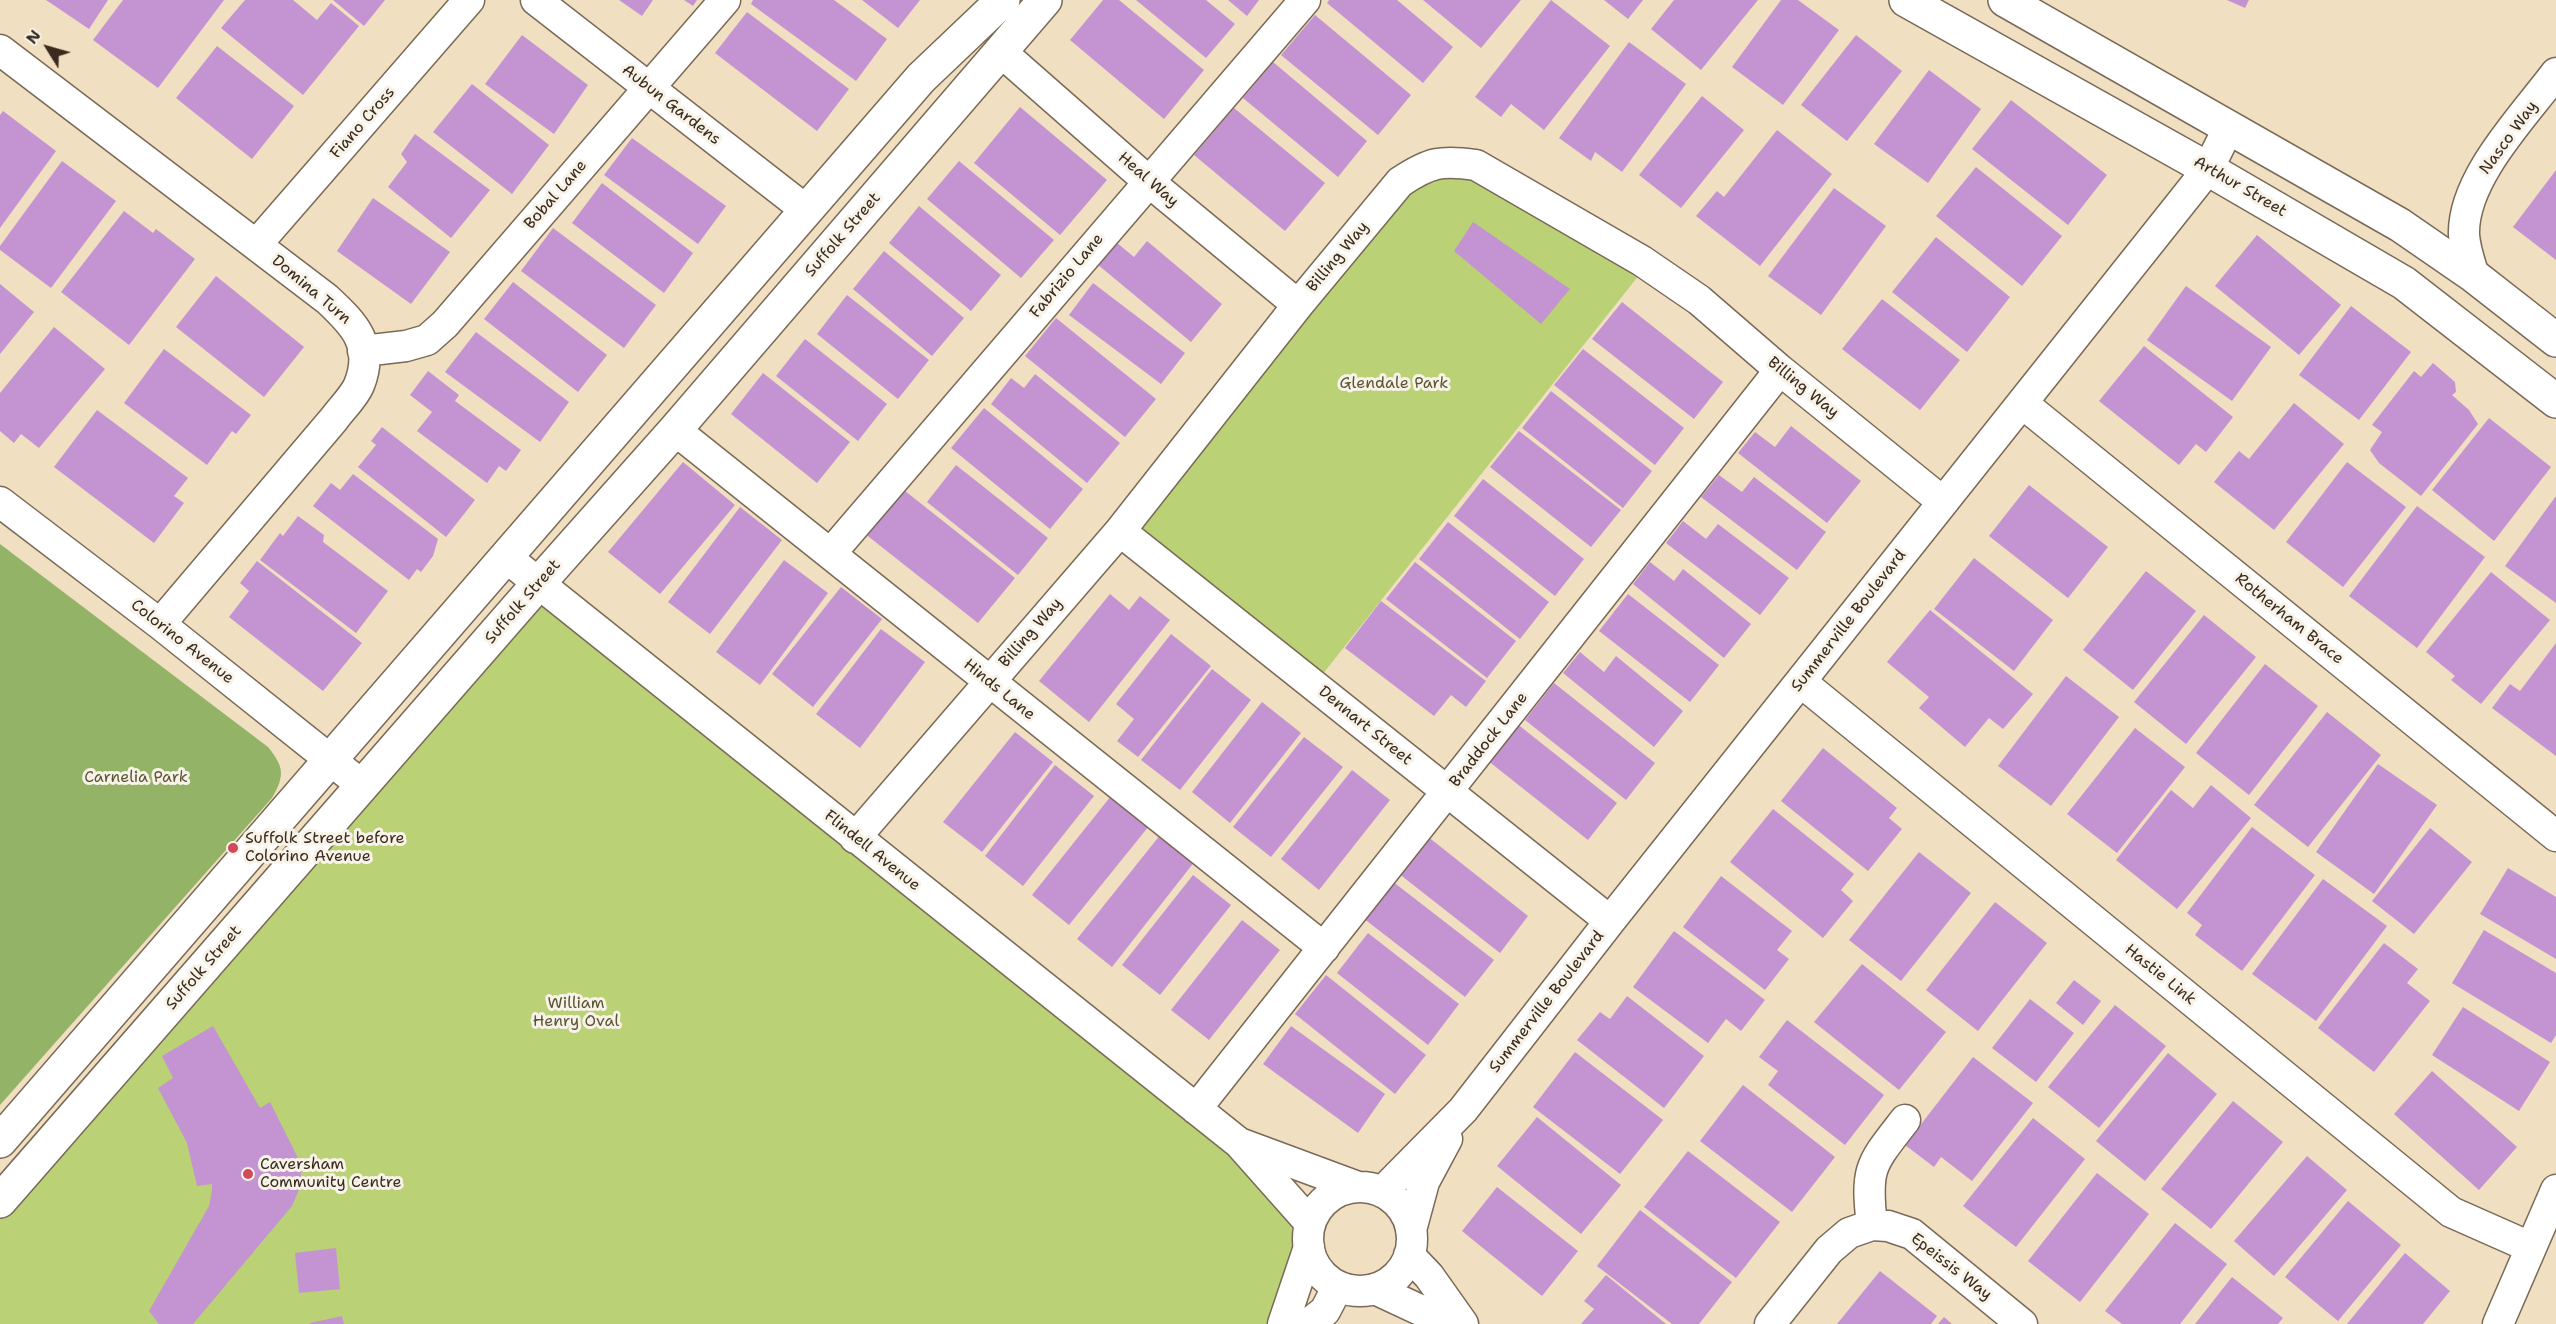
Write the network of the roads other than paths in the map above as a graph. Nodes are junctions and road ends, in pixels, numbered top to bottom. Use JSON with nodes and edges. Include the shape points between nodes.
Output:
{"nodes":[{"id":1,"x":469,"y":0,"type":"edge"},
{"id":2,"x":536,"y":0,"type":"edge"},
{"id":3,"x":725,"y":0,"type":"edge"},
{"id":4,"x":1003,"y":0,"type":"edge"},
{"id":5,"x":1045,"y":0,"type":"edge"},
{"id":6,"x":1305,"y":0,"type":"edge"},
{"id":7,"x":1906,"y":0,"type":"edge"},
{"id":8,"x":2005,"y":0,"type":"edge"},
{"id":9,"x":0,"y":50,"type":"edge"},
{"id":10,"x":1000,"y":51,"type":"junction"},
{"id":11,"x":2556,"y":74,"type":"edge"},
{"id":12,"x":649,"y":88,"type":"junction"},
{"id":13,"x":2229,"y":127,"type":"junction"},
{"id":14,"x":2208,"y":169,"type":"junction"},
{"id":15,"x":1148,"y":181,"type":"junction"},
{"id":16,"x":806,"y":210,"type":"junction"},
{"id":17,"x":256,"y":245,"type":"junction"},
{"id":18,"x":2474,"y":276,"type":"junction"},
{"id":19,"x":1298,"y":305,"type":"junction"},
{"id":20,"x":2556,"y":340,"type":"edge"},
{"id":21,"x":363,"y":351,"type":"junction"},
{"id":22,"x":1780,"y":370,"type":"junction"},
{"id":23,"x":2556,"y":401,"type":"edge"},
{"id":24,"x":2022,"y":403,"type":"junction"},
{"id":25,"x":675,"y":430,"type":"junction"},
{"id":26,"x":0,"y":502,"type":"edge"},
{"id":27,"x":1942,"y":502,"type":"junction"},
{"id":28,"x":1120,"y":531,"type":"junction"},
{"id":29,"x":831,"y":553,"type":"junction"},
{"id":30,"x":507,"y":558,"type":"junction"},
{"id":31,"x":538,"y":584,"type":"junction"},
{"id":32,"x":160,"y":624,"type":"junction"},
{"id":33,"x":988,"y":682,"type":"junction"},
{"id":34,"x":1801,"y":682,"type":"junction"},
{"id":35,"x":331,"y":760,"type":"junction"},
{"id":36,"x":363,"y":786,"type":"junction"},
{"id":37,"x":1448,"y":791,"type":"junction"},
{"id":38,"x":2556,"y":836,"type":"edge"},
{"id":39,"x":855,"y":838,"type":"junction"},
{"id":40,"x":1610,"y":921,"type":"junction"},
{"id":41,"x":1324,"y":948,"type":"junction"},
{"id":42,"x":1196,"y":1109,"type":"junction"},
{"id":43,"x":1463,"y":1110,"type":"junction"},
{"id":44,"x":1905,"y":1120,"type":"dead end"},
{"id":45,"x":0,"y":1141,"type":"edge"},
{"id":46,"x":1239,"y":1143,"type":"junction"},
{"id":47,"x":1370,"y":1189,"type":"junction"},
{"id":48,"x":2556,"y":1190,"type":"edge"},
{"id":49,"x":0,"y":1202,"type":"edge"},
{"id":50,"x":1872,"y":1225,"type":"junction"},
{"id":51,"x":1310,"y":1235,"type":"junction"},
{"id":52,"x":1410,"y":1243,"type":"junction"},
{"id":53,"x":2530,"y":1247,"type":"junction"},
{"id":54,"x":1338,"y":1286,"type":"junction"},
{"id":55,"x":1375,"y":1289,"type":"junction"},
{"id":56,"x":1283,"y":1324,"type":"edge"},
{"id":57,"x":1308,"y":1324,"type":"edge"},
{"id":58,"x":1450,"y":1324,"type":"edge"},
{"id":59,"x":1463,"y":1324,"type":"edge"},
{"id":60,"x":1770,"y":1324,"type":"edge"},
{"id":61,"x":2022,"y":1324,"type":"edge"},
{"id":62,"x":2498,"y":1324,"type":"edge"}],
"edges":[{"from":1,"to":17,"type":"street","name":"Fiano Cross"},
{"from":2,"to":12,"type":"street","name":"Aubun Gardens"},
{"from":3,"to":12,"type":"street","name":"Bobal Lane"},
{"from":4,"to":16,"type":"street","via":[[921,78]]},
{"from":5,"to":10,"type":"street","name":"Suffolk Street"},
{"from":6,"to":15,"type":"street","name":"Fabrizio Lane"},
{"from":7,"to":14,"type":"street","name":"Arthur Street"},
{"from":8,"to":13,"type":"street"},
{"from":9,"to":17,"type":"street","name":"Domina Turn"},
{"from":10,"to":15,"type":"street","name":"Heal Way"},
{"from":10,"to":25,"type":"street","name":"Suffolk Street"},
{"from":11,"to":18,"type":"street","name":"Nasco Way","via":[[2473,189],[2464,236]]},
{"from":12,"to":16,"type":"street","name":"Aubun Gardens"},
{"from":12,"to":21,"type":"street","name":"Bobal Lane","via":[[445,324],[427,340]]},
{"from":13,"to":14,"type":"street","name":"Summerville Boulevard"},
{"from":13,"to":18,"type":"street","via":[[2400,225]]},
{"from":14,"to":23,"type":"street","name":"Arthur Street","via":[[2404,283]]},
{"from":14,"to":24,"type":"street","name":"Summerville Boulevard"},
{"from":15,"to":19,"type":"street","name":"Heal Way"},
{"from":15,"to":29,"type":"street","name":"Fabrizio Lane"},
{"from":16,"to":30,"type":"street"},
{"from":17,"to":21,"type":"street","name":"Domina Turn","via":[[351,322],[361,338]]},
{"from":18,"to":20,"type":"street"},
{"from":19,"to":22,"type":"street","name":"Billing Way","via":[[1400,182],[1422,167],[1448,161],[1476,165],[1647,265],[1699,300]]},
{"from":19,"to":28,"type":"street","name":"Billing Way"},
{"from":21,"to":32,"type":"street","name":"Domina Turn","via":[[359,385],[340,411]]},
{"from":22,"to":27,"type":"street","name":"Billing Way"},
{"from":22,"to":37,"type":"street","name":"Braddock Lane"},
{"from":24,"to":27,"type":"street","name":"Summerville Boulevard"},
{"from":24,"to":38,"type":"street","name":"Rotherham Brace"},
{"from":25,"to":29,"type":"street","name":"Hinds Lane"},
{"from":25,"to":31,"type":"street","name":"Suffolk Street"},
{"from":26,"to":32,"type":"street","name":"Colorino Avenue"},
{"from":27,"to":34,"type":"street","name":"Summerville Boulevard"},
{"from":28,"to":33,"type":"street","name":"Billing Way"},
{"from":28,"to":37,"type":"street","name":"Dennart Street"},
{"from":29,"to":33,"type":"street","name":"Hinds Lane"},
{"from":30,"to":31,"type":"street","name":"Flindell Avenue"},
{"from":30,"to":35,"type":"street"},
{"from":31,"to":36,"type":"street","name":"Suffolk Street"},
{"from":31,"to":39,"type":"street","name":"Flindell Avenue"},
{"from":32,"to":35,"type":"street","name":"Colorino Avenue"},
{"from":33,"to":39,"type":"street","name":"Billing Way"},
{"from":33,"to":41,"type":"street","name":"Hinds Lane"},
{"from":34,"to":40,"type":"street","name":"Summerville Boulevard"},
{"from":34,"to":53,"type":"street","name":"Hastie Link","via":[[2451,1212]]},
{"from":35,"to":36,"type":"street","name":"Colorino Avenue"},
{"from":35,"to":45,"type":"street"},
{"from":36,"to":49,"type":"street","name":"Suffolk Street"},
{"from":37,"to":40,"type":"street","name":"Dennart Street"},
{"from":37,"to":41,"type":"street","name":"Braddock Lane"},
{"from":39,"to":42,"type":"street","name":"Flindell Avenue"},
{"from":40,"to":43,"type":"street","name":"Summerville Boulevard"},
{"from":41,"to":42,"type":"street","name":"Braddock Lane"},
{"from":42,"to":46,"type":"street","name":"Flindell Avenue"},
{"from":43,"to":47,"type":"street","name":"Summerville Boulevard"},
{"from":43,"to":52,"type":"street","name":"Summerville Boulevard","via":[[1424,1182]]},
{"from":44,"to":50,"type":"street","via":[[1869,1174]]},
{"from":46,"to":47,"type":"street","name":"Flindell Avenue"},
{"from":46,"to":51,"type":"street","name":"Flindell Avenue"},
{"from":47,"to":51,"type":"street","via":[[1345,1189],[1324,1202]]},
{"from":47,"to":52,"type":"street","via":[[1402,1207]]},
{"from":48,"to":53,"type":"street"},
{"from":50,"to":60,"type":"street","via":[[1849,1233],[1829,1251]]},
{"from":50,"to":61,"type":"street","name":"Epeissis Way","via":[[1912,1234]]},
{"from":51,"to":54,"type":"street","via":[[1318,1270]]},
{"from":51,"to":56,"type":"street"},
{"from":52,"to":55,"type":"street","via":[[1396,1276]]},
{"from":52,"to":59,"type":"street"},
{"from":53,"to":62,"type":"street"},
{"from":54,"to":55,"type":"street","via":[[1362,1291]]},
{"from":54,"to":57,"type":"street","via":[[1325,1311]]},
{"from":55,"to":58,"type":"street"}]}
